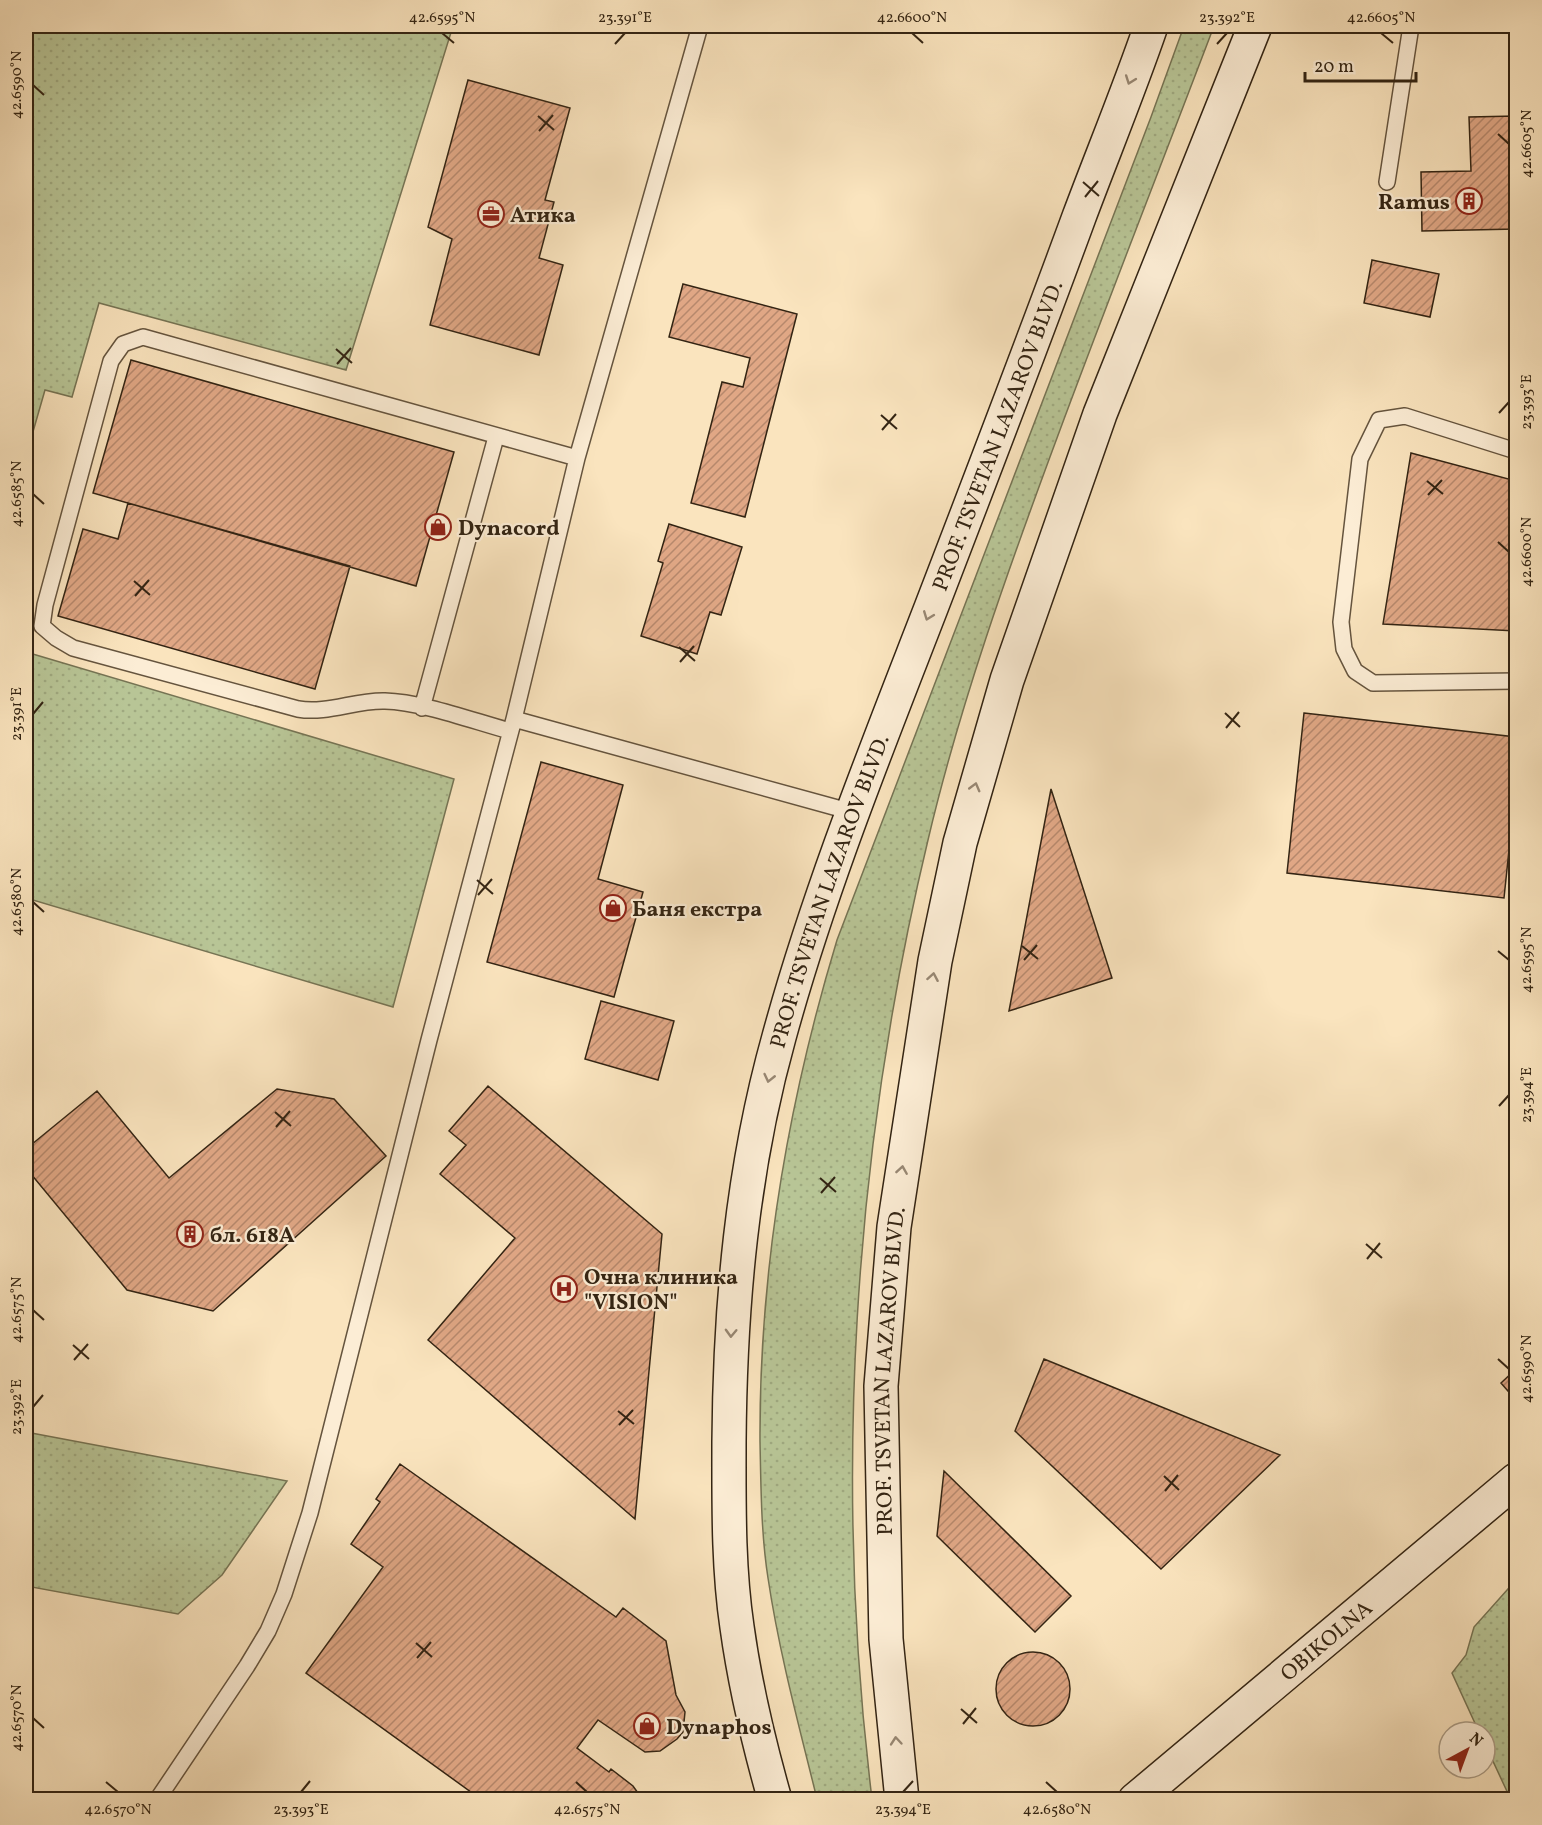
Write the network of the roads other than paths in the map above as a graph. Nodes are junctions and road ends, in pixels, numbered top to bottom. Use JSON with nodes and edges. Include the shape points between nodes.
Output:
{"nodes":[{"id":1,"x":700,"y":26,"type":"edge"},
{"id":2,"x":1254,"y":26,"type":"edge"},
{"id":3,"x":1411,"y":26,"type":"edge"},
{"id":4,"x":1144,"y":28,"type":"edge"},
{"id":5,"x":1387,"y":182,"type":"dead end"},
{"id":6,"x":496,"y":437,"type":"junction"},
{"id":7,"x":1516,"y":451,"type":"edge"},
{"id":8,"x":577,"y":458,"type":"junction"},
{"id":9,"x":1516,"y":681,"type":"edge"},
{"id":10,"x":422,"y":708,"type":"junction"},
{"id":11,"x":512,"y":725,"type":"junction"},
{"id":12,"x":852,"y":812,"type":"junction"},
{"id":13,"x":1516,"y":1480,"type":"edge"},
{"id":14,"x":157,"y":1800,"type":"edge"},
{"id":15,"x":775,"y":1800,"type":"edge"},
{"id":16,"x":902,"y":1800,"type":"edge"},
{"id":17,"x":1135,"y":1800,"type":"edge"}],
"edges":[{"from":1,"to":8,"type":"lane"},
{"from":16,"to":2,"type":"main road","name":"PROF. TSVETAN LAZAROV BLVD.","one_way":true,"via":[[886,1639],[881,1386],[894,1227],[935,961],[960,843],[1007,680],[1100,414]]},
{"from":3,"to":5,"type":"lane"},
{"from":4,"to":12,"type":"main road","name":"PROF. TSVETAN LAZAROV BLVD.","one_way":true,"via":[[1003,422]]},
{"from":6,"to":8,"type":"lane"},
{"from":6,"to":10,"type":"lane"},
{"from":6,"to":10,"type":"lane","via":[[143,337],[123,344],[111,361],[42,626],[73,648],[298,710],[314,712],[384,701]]},
{"from":7,"to":9,"type":"lane","via":[[1406,416],[1379,420],[1360,459],[1341,622],[1344,649],[1355,671],[1373,683]]},
{"from":8,"to":11,"type":"lane"},
{"from":10,"to":11,"type":"lane"},
{"from":11,"to":12,"type":"lane"},
{"from":11,"to":14,"type":"lane","via":[[310,1513],[284,1594],[247,1666]]},
{"from":12,"to":15,"type":"main road","name":"PROF. TSVETAN LAZAROV BLVD.","one_way":true,"via":[[777,1042],[740,1233],[732,1315],[731,1566],[737,1629]]},
{"from":13,"to":17,"type":"main road","name":"OBIKOLNA"}]}
